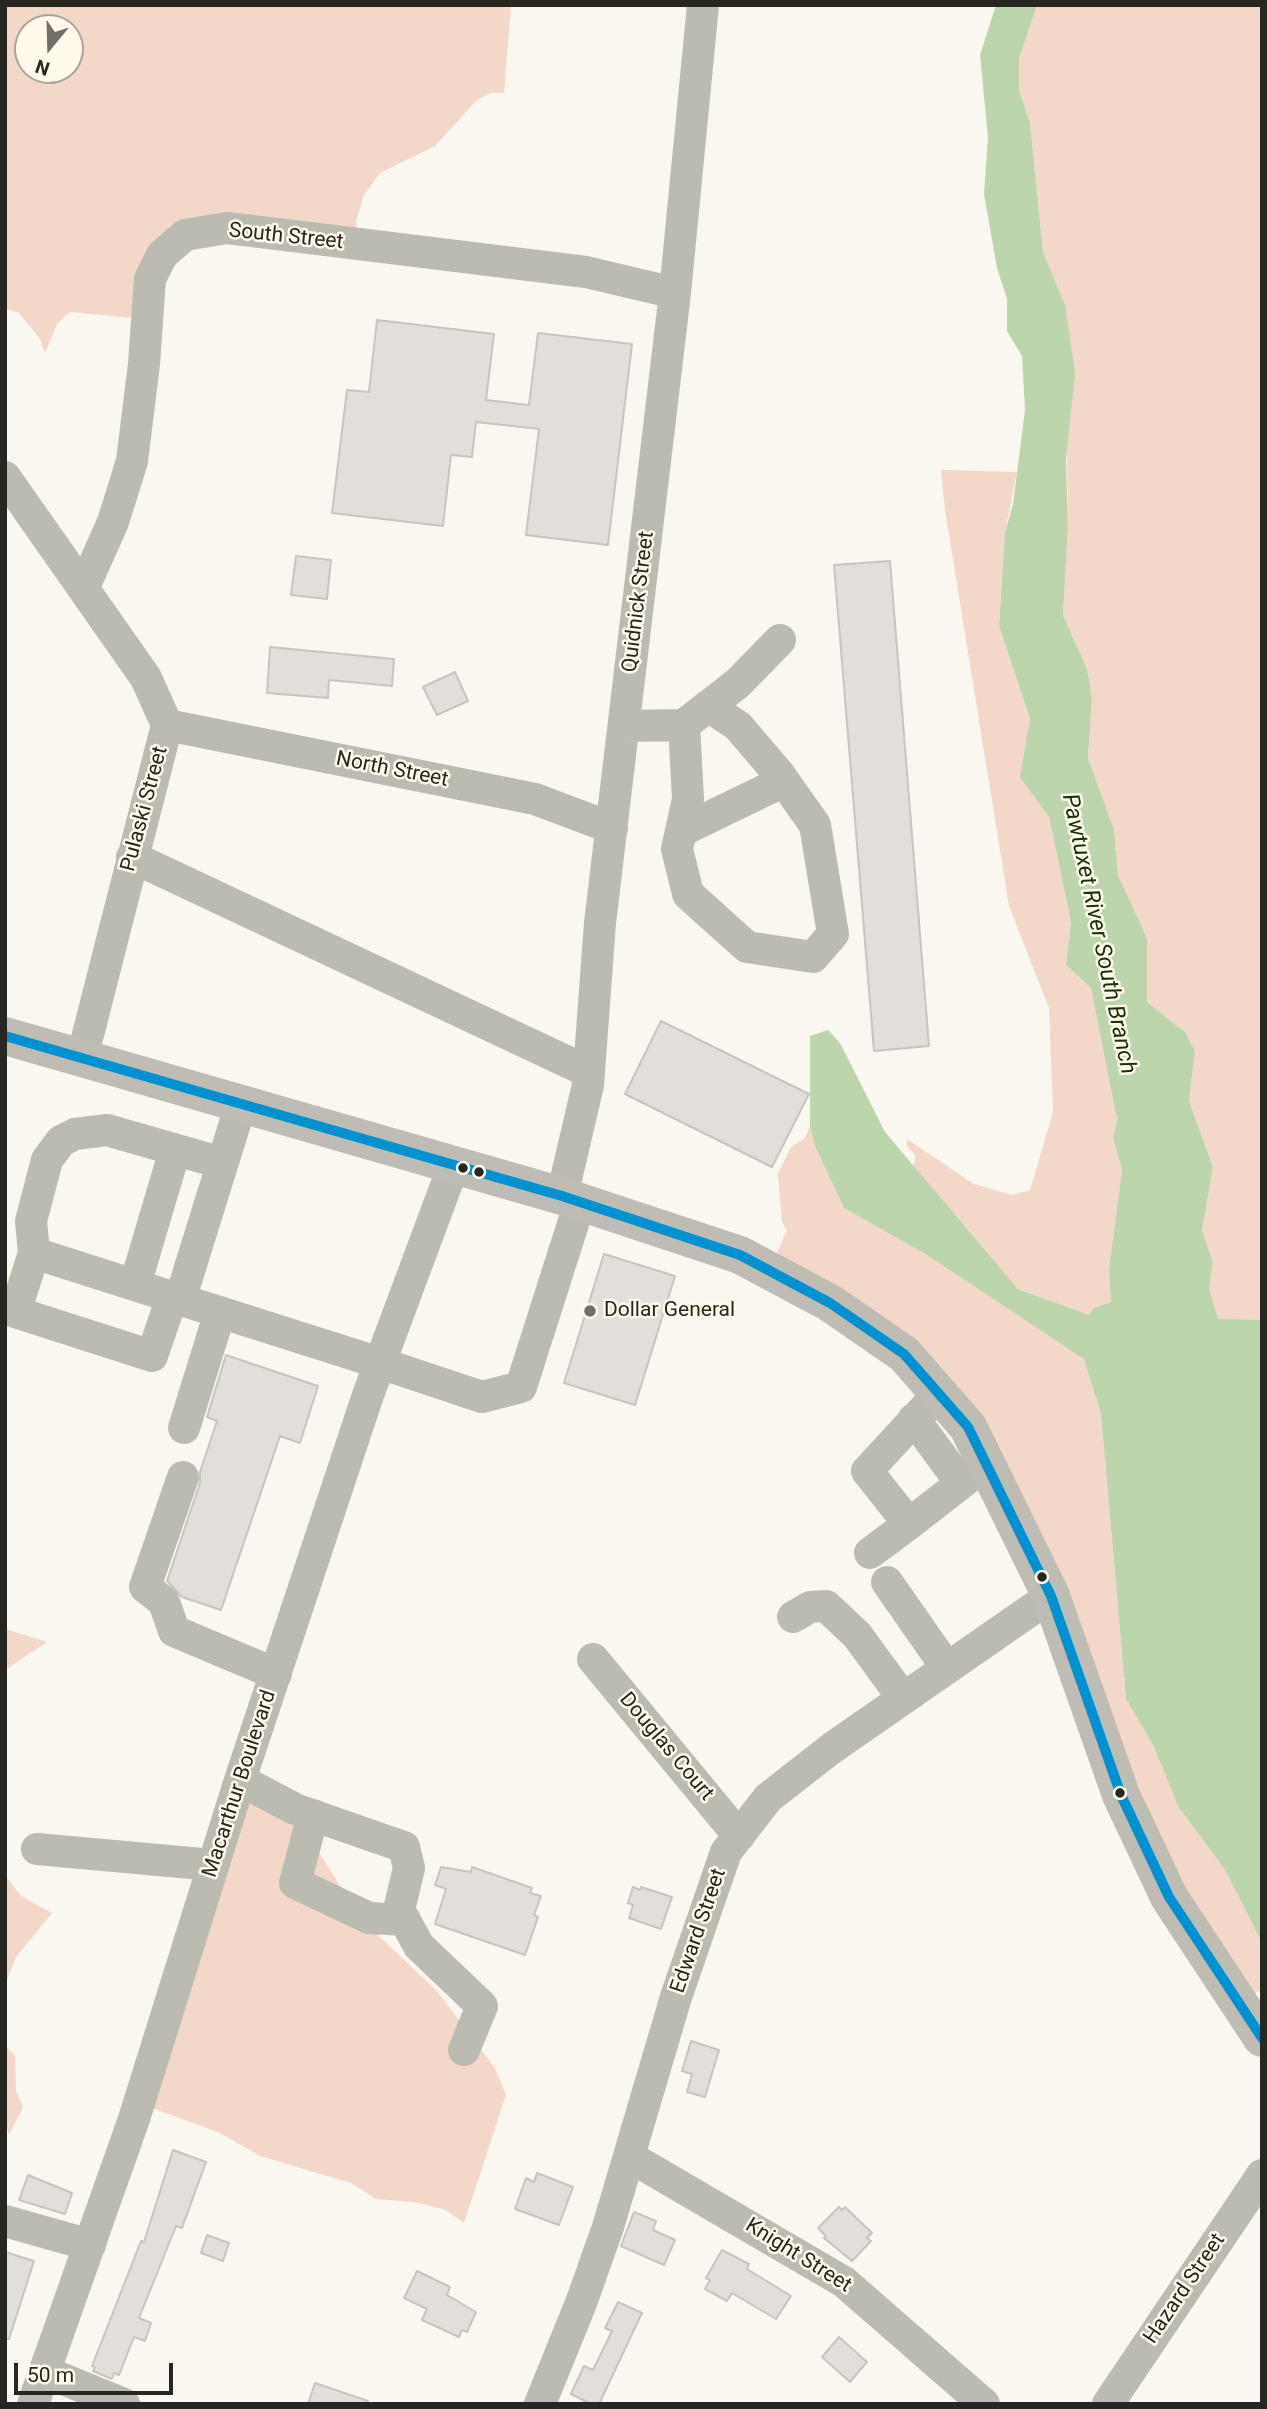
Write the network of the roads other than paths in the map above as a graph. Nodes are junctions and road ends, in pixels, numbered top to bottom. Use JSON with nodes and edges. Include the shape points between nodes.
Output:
{"nodes":[{"id":1,"x":703,"y":5,"type":"edge"},
{"id":2,"x":675,"y":293,"type":"junction"},
{"id":3,"x":5,"y":477,"type":"edge"},
{"id":4,"x":84,"y":587,"type":"junction"},
{"id":5,"x":780,"y":640,"type":"dead end"},
{"id":6,"x":696,"y":716,"type":"junction"},
{"id":7,"x":167,"y":725,"type":"junction"},
{"id":8,"x":624,"y":726,"type":"junction"},
{"id":9,"x":784,"y":781,"type":"junction"},
{"id":10,"x":612,"y":828,"type":"junction"},
{"id":11,"x":681,"y":831,"type":"junction"},
{"id":12,"x":132,"y":857,"type":"junction"},
{"id":13,"x":5,"y":1036,"type":"edge"},
{"id":14,"x":82,"y":1058,"type":"junction"},
{"id":15,"x":589,"y":1072,"type":"junction"},
{"id":16,"x":241,"y":1104,"type":"junction"},
{"id":17,"x":175,"y":1150,"type":"junction"},
{"id":18,"x":222,"y":1163,"type":"junction"},
{"id":19,"x":453,"y":1167,"type":"junction"},
{"id":20,"x":571,"y":1199,"type":"junction"},
{"id":21,"x":34,"y":1253,"type":"junction"},
{"id":22,"x":135,"y":1285,"type":"junction"},
{"id":23,"x":176,"y":1298,"type":"junction"},
{"id":24,"x":220,"y":1312,"type":"junction"},
{"id":25,"x":380,"y":1363,"type":"junction"},
{"id":26,"x":926,"y":1406,"type":"junction"},
{"id":27,"x":184,"y":1428,"type":"dead end"},
{"id":28,"x":974,"y":1473,"type":"junction"},
{"id":29,"x":183,"y":1478,"type":"dead end"},
{"id":30,"x":909,"y":1524,"type":"junction"},
{"id":31,"x":870,"y":1553,"type":"dead end"},
{"id":32,"x":887,"y":1582,"type":"dead end"},
{"id":33,"x":1051,"y":1596,"type":"junction"},
{"id":34,"x":793,"y":1617,"type":"dead end"},
{"id":35,"x":593,"y":1659,"type":"dead end"},
{"id":36,"x":947,"y":1668,"type":"junction"},
{"id":37,"x":276,"y":1674,"type":"junction"},
{"id":38,"x":903,"y":1698,"type":"junction"},
{"id":39,"x":240,"y":1780,"type":"junction"},
{"id":40,"x":313,"y":1815,"type":"junction"},
{"id":41,"x":739,"y":1836,"type":"junction"},
{"id":42,"x":37,"y":1849,"type":"dead end"},
{"id":43,"x":213,"y":1865,"type":"junction"},
{"id":44,"x":405,"y":1920,"type":"junction"},
{"id":45,"x":1262,"y":2038,"type":"edge"},
{"id":46,"x":464,"y":2050,"type":"dead end"},
{"id":47,"x":630,"y":2157,"type":"junction"},
{"id":48,"x":1262,"y":2175,"type":"edge"},
{"id":49,"x":5,"y":2221,"type":"edge"},
{"id":50,"x":90,"y":2245,"type":"junction"},
{"id":51,"x":46,"y":2372,"type":"junction"},
{"id":52,"x":33,"y":2404,"type":"edge"},
{"id":53,"x":124,"y":2404,"type":"edge"},
{"id":54,"x":541,"y":2404,"type":"edge"},
{"id":55,"x":984,"y":2404,"type":"edge"},
{"id":56,"x":1108,"y":2404,"type":"edge"}],
"edges":[{"from":1,"to":2,"type":"street","name":"Quidnick Street"},
{"from":2,"to":4,"type":"street","name":"South Street","via":[[586,272],[226,228],[185,235],[162,255],[150,279],[132,461],[113,522]]},
{"from":2,"to":8,"type":"street","name":"Quidnick Street"},
{"from":3,"to":4,"type":"street","name":"Pulaski Street"},
{"from":4,"to":7,"type":"street","name":"Pulaski Street","via":[[146,678]]},
{"from":5,"to":6,"type":"street","via":[[738,683]]},
{"from":6,"to":8,"type":"street"},
{"from":6,"to":9,"type":"street","via":[[738,726]]},
{"from":6,"to":11,"type":"street"},
{"from":7,"to":10,"type":"street","name":"North Street","via":[[535,799]]},
{"from":7,"to":12,"type":"street","name":"Pulaski Street"},
{"from":8,"to":10,"type":"street","name":"Quidnick Street"},
{"from":9,"to":11,"type":"street"},
{"from":9,"to":11,"type":"street","via":[[815,825],[833,934],[813,957],[747,947],[688,894],[677,849]]},
{"from":10,"to":15,"type":"street","name":"Quidnick Street"},
{"from":12,"to":14,"type":"street","name":"Pulaski Street"},
{"from":12,"to":15,"type":"street"},
{"from":13,"to":14,"type":"main road"},
{"from":14,"to":16,"type":"main road"},
{"from":15,"to":20,"type":"street","name":"Quidnick Street"},
{"from":16,"to":18,"type":"street"},
{"from":16,"to":19,"type":"main road"},
{"from":17,"to":18,"type":"street"},
{"from":17,"to":21,"type":"street","via":[[107,1130],[75,1134],[61,1141],[47,1160],[37,1190],[32,1221]]},
{"from":17,"to":22,"type":"street"},
{"from":18,"to":23,"type":"street"},
{"from":19,"to":20,"type":"main road"},
{"from":19,"to":25,"type":"street","name":"Macarthur Boulevard"},
{"from":20,"to":25,"type":"street","name":"Quidnick Street","via":[[521,1387],[482,1397]]},
{"from":20,"to":26,"type":"main road","via":[[740,1255],[830,1303],[904,1354]]},
{"from":21,"to":22,"type":"street"},
{"from":21,"to":23,"type":"street","via":[[15,1312],[152,1356]]},
{"from":22,"to":23,"type":"street"},
{"from":23,"to":24,"type":"street"},
{"from":24,"to":25,"type":"street"},
{"from":24,"to":27,"type":"street"},
{"from":25,"to":37,"type":"street","name":"Macarthur Boulevard"},
{"from":26,"to":28,"type":"main road","via":[[968,1427]]},
{"from":26,"to":30,"type":"street","via":[[867,1471]]},
{"from":28,"to":30,"type":"street"},
{"from":28,"to":33,"type":"main road"},
{"from":29,"to":37,"type":"street","via":[[145,1587],[163,1602],[174,1631]]},
{"from":30,"to":31,"type":"street"},
{"from":32,"to":36,"type":"street"},
{"from":33,"to":36,"type":"street","name":"Edward Street"},
{"from":33,"to":45,"type":"main road","via":[[1121,1795],[1163,1885]]},
{"from":34,"to":38,"type":"street","via":[[810,1607],[826,1605],[857,1635]]},
{"from":35,"to":41,"type":"street","name":"Douglas Court"},
{"from":36,"to":38,"type":"street","name":"Edward Street"},
{"from":37,"to":39,"type":"street","name":"Macarthur Boulevard"},
{"from":38,"to":41,"type":"street","name":"Edward Street","via":[[768,1798]]},
{"from":39,"to":40,"type":"street"},
{"from":39,"to":43,"type":"street","name":"Macarthur Boulevard"},
{"from":40,"to":44,"type":"street","via":[[404,1847],[409,1868],[399,1910]]},
{"from":40,"to":44,"type":"street","via":[[295,1883],[369,1918]]},
{"from":41,"to":47,"type":"street","name":"Edward Street","via":[[726,1852],[707,1902]]},
{"from":42,"to":43,"type":"street"},
{"from":43,"to":50,"type":"street","name":"Macarthur Boulevard"},
{"from":44,"to":46,"type":"street","via":[[419,1946],[482,2006]]},
{"from":47,"to":54,"type":"street","name":"Edward Street"},
{"from":47,"to":55,"type":"street","name":"Knight Street","via":[[844,2282]]},
{"from":48,"to":56,"type":"street","name":"Hazard Street"},
{"from":49,"to":50,"type":"street"},
{"from":50,"to":51,"type":"street","name":"Macarthur Boulevard"},
{"from":51,"to":52,"type":"street","name":"Macarthur Boulevard"},
{"from":51,"to":53,"type":"street"}]}
